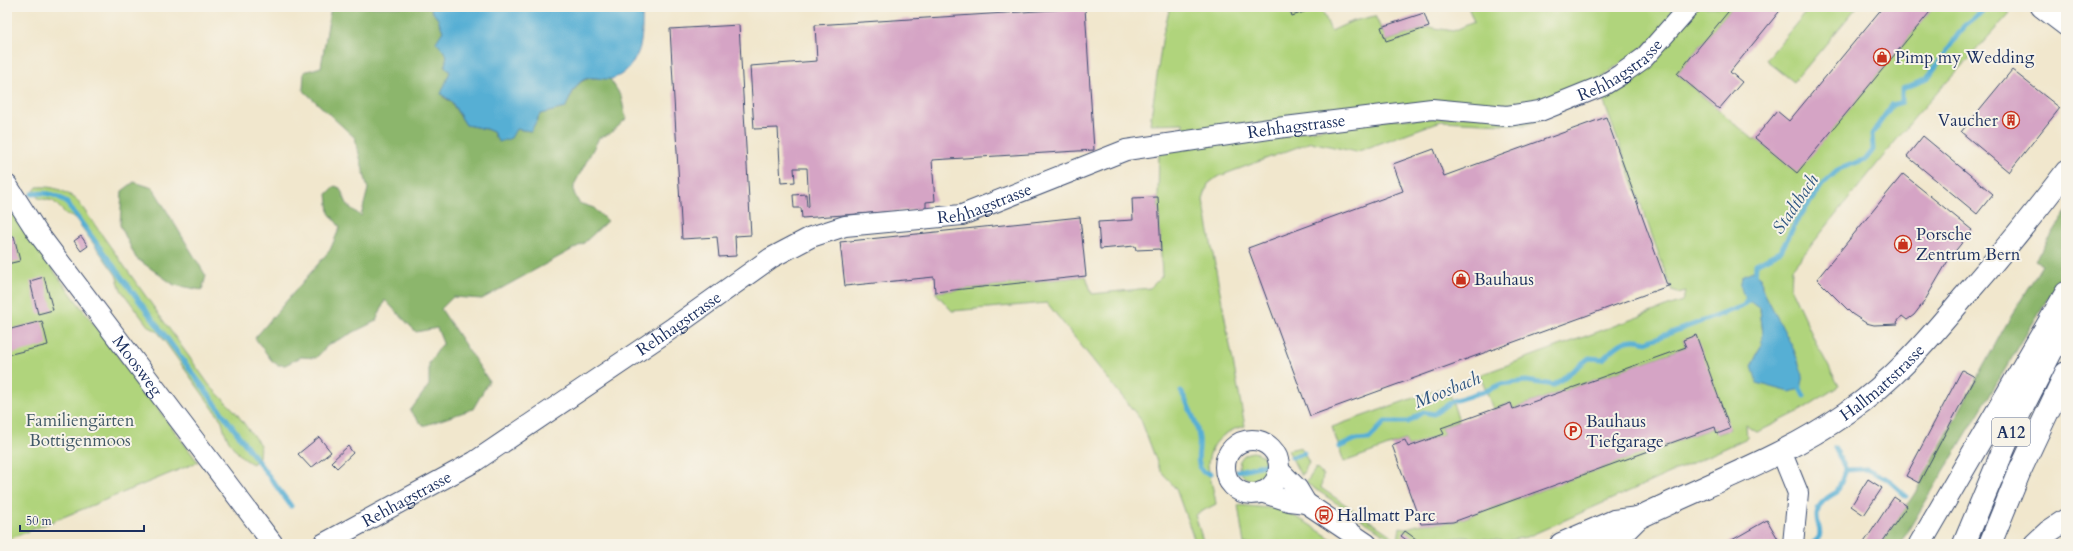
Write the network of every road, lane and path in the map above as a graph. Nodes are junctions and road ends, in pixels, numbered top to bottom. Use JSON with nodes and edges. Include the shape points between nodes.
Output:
{"nodes":[{"id":1,"x":1689,"y":7,"type":"edge"},
{"id":2,"x":2041,"y":7,"type":"edge"},
{"id":3,"x":2066,"y":26,"type":"edge"},
{"id":4,"x":2066,"y":172,"type":"edge"},
{"id":5,"x":7,"y":184,"type":"edge"},
{"id":6,"x":2066,"y":293,"type":"edge"},
{"id":7,"x":2066,"y":323,"type":"edge"},
{"id":8,"x":2066,"y":373,"type":"edge"},
{"id":9,"x":1781,"y":451,"type":"junction"},
{"id":10,"x":1279,"y":470,"type":"junction"},
{"id":11,"x":1261,"y":492,"type":"junction"},
{"id":12,"x":1306,"y":503,"type":"junction"},
{"id":13,"x":1638,"y":518,"type":"junction"},
{"id":14,"x":2066,"y":520,"type":"edge"},
{"id":15,"x":273,"y":544,"type":"edge"},
{"id":16,"x":323,"y":544,"type":"edge"},
{"id":17,"x":1367,"y":544,"type":"edge"},
{"id":18,"x":1561,"y":544,"type":"edge"},
{"id":19,"x":1602,"y":544,"type":"edge"},
{"id":20,"x":1793,"y":544,"type":"edge"},
{"id":21,"x":1920,"y":544,"type":"edge"},
{"id":22,"x":1964,"y":544,"type":"edge"},
{"id":23,"x":1990,"y":544,"type":"edge"},
{"id":24,"x":2034,"y":544,"type":"edge"}],
"edges":[{"from":1,"to":16,"type":"street","name":"Rehhagstrasse","via":[[1644,58],[1620,75],[1602,86],[1540,111],[1507,116],[1432,109],[1126,150],[962,215],[844,226],[811,237],[771,258],[668,332],[474,462]]},
{"from":2,"to":3,"type":"street"},
{"from":4,"to":9,"type":"main road","name":"Hallmattstrasse","via":[[1985,273],[1891,378],[1847,413]]},
{"from":5,"to":15,"type":"street","name":"Moosweg","via":[[46,245]]},
{"from":6,"to":21,"type":"main road"},
{"from":7,"to":22,"type":"main road","number":"A12","via":[[2015,422]]},
{"from":8,"to":23,"type":"main road","number":"A12","via":[[2022,466]]},
{"from":9,"to":13,"type":"main road","name":"Hallmattstrasse"},
{"from":9,"to":20,"type":"street","via":[[1798,493]]},
{"from":10,"to":11,"type":"street","via":[[1271,486]]},
{"from":10,"to":11,"type":"street","via":[[1275,452],[1260,440],[1244,440],[1231,449],[1225,463],[1227,478],[1231,485],[1249,494]]},
{"from":10,"to":12,"type":"street","via":[[1297,488]]},
{"from":11,"to":12,"type":"street"},
{"from":12,"to":17,"type":"street"},
{"from":13,"to":18,"type":"main road","name":"Hallmattstrasse","via":[[1614,521]]},
{"from":13,"to":19,"type":"main road","name":"Hallmattstrasse","via":[[1620,536]]},
{"from":14,"to":24,"type":"main road"}]}
